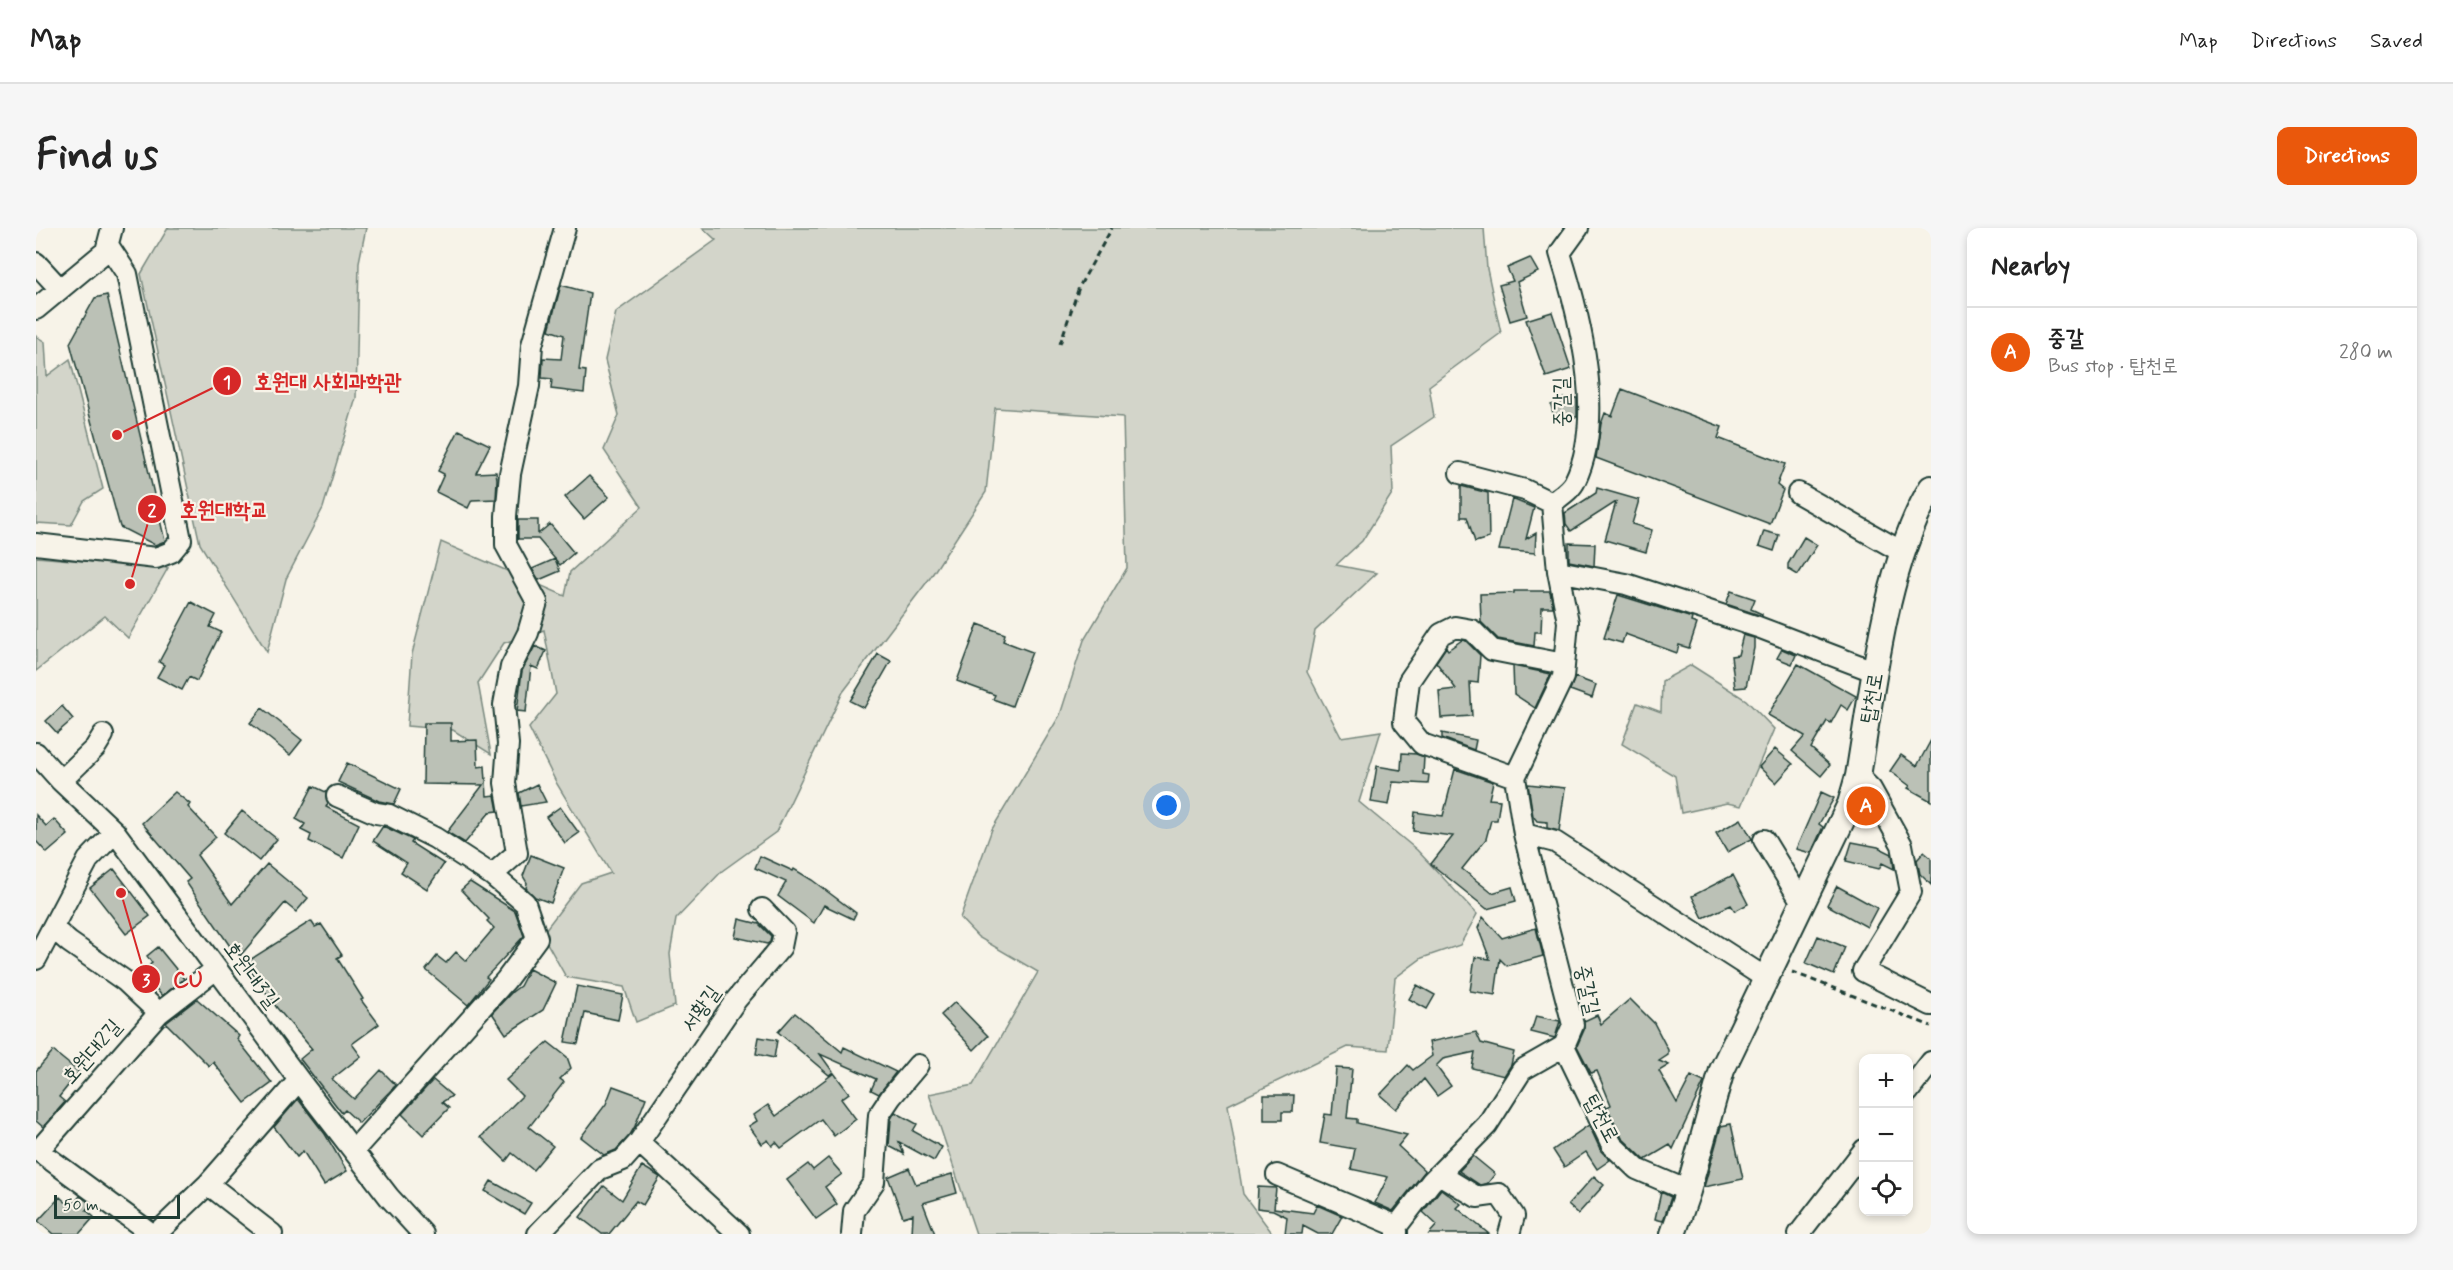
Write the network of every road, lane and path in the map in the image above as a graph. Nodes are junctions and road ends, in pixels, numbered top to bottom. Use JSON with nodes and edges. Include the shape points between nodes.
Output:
{"nodes":[{"id":1,"x":565,"y":228,"type":"edge"},
{"id":2,"x":1112,"y":228,"type":"edge"},
{"id":3,"x":1578,"y":228,"type":"edge"},
{"id":4,"x":110,"y":236,"type":"edge"},
{"id":5,"x":36,"y":263,"type":"edge"},
{"id":6,"x":60,"y":289,"type":"junction"},
{"id":7,"x":36,"y":309,"type":"edge"},
{"id":8,"x":1060,"y":344,"type":"dead end"},
{"id":9,"x":1460,"y":473,"type":"dead end"},
{"id":10,"x":1931,"y":488,"type":"edge"},
{"id":11,"x":1798,"y":493,"type":"dead end"},
{"id":12,"x":1552,"y":503,"type":"junction"},
{"id":13,"x":36,"y":544,"type":"edge"},
{"id":14,"x":1904,"y":553,"type":"junction"},
{"id":15,"x":1558,"y":571,"type":"junction"},
{"id":16,"x":1564,"y":664,"type":"junction"},
{"id":17,"x":1876,"y":672,"type":"junction"},
{"id":18,"x":103,"y":735,"type":"dead end"},
{"id":19,"x":36,"y":753,"type":"edge"},
{"id":20,"x":1858,"y":776,"type":"junction"},
{"id":21,"x":1515,"y":777,"type":"junction"},
{"id":22,"x":61,"y":781,"type":"junction"},
{"id":23,"x":337,"y":796,"type":"dead end"},
{"id":24,"x":115,"y":832,"type":"junction"},
{"id":25,"x":1524,"y":834,"type":"junction"},
{"id":26,"x":1764,"y":840,"type":"dead end"},
{"id":27,"x":492,"y":875,"type":"junction"},
{"id":28,"x":1803,"y":904,"type":"junction"},
{"id":29,"x":762,"y":909,"type":"dead end"},
{"id":30,"x":53,"y":927,"type":"junction"},
{"id":31,"x":36,"y":959,"type":"edge"},
{"id":32,"x":216,"y":969,"type":"junction"},
{"id":33,"x":1770,"y":972,"type":"junction"},
{"id":34,"x":1931,"y":1005,"type":"edge"},
{"id":35,"x":159,"y":1013,"type":"junction"},
{"id":36,"x":1931,"y":1026,"type":"edge"},
{"id":37,"x":1564,"y":1046,"type":"junction"},
{"id":38,"x":1931,"y":1062,"type":"edge"},
{"id":39,"x":918,"y":1065,"type":"dead end"},
{"id":40,"x":298,"y":1080,"type":"junction"},
{"id":41,"x":1913,"y":1085,"type":"edge"},
{"id":42,"x":639,"y":1142,"type":"junction"},
{"id":43,"x":37,"y":1150,"type":"edge"},
{"id":44,"x":354,"y":1150,"type":"junction"},
{"id":45,"x":1859,"y":1155,"type":"edge"},
{"id":46,"x":1439,"y":1174,"type":"junction"},
{"id":47,"x":1277,"y":1175,"type":"dead end"},
{"id":48,"x":208,"y":1184,"type":"junction"},
{"id":49,"x":1688,"y":1191,"type":"junction"},
{"id":50,"x":1397,"y":1230,"type":"edge"},
{"id":51,"x":154,"y":1234,"type":"edge"},
{"id":52,"x":272,"y":1234,"type":"edge"},
{"id":53,"x":423,"y":1234,"type":"edge"},
{"id":54,"x":538,"y":1234,"type":"edge"},
{"id":55,"x":739,"y":1234,"type":"edge"},
{"id":56,"x":852,"y":1234,"type":"edge"},
{"id":57,"x":1509,"y":1234,"type":"edge"},
{"id":58,"x":1673,"y":1234,"type":"edge"},
{"id":59,"x":1799,"y":1234,"type":"edge"}],
"edges":[{"from":1,"to":27,"type":"street","via":[[532,345],[529,386],[510,474],[506,545],[537,602],[528,633],[511,667],[504,705],[508,744],[505,783],[517,853]]},
{"from":2,"to":8,"type":"path","via":[[1080,287]]},
{"from":3,"to":12,"type":"street","name":"중갈길","via":[[1560,253],[1576,304],[1591,401],[1585,451],[1574,483]]},
{"from":4,"to":6,"type":"street","via":[[106,251]]},
{"from":4,"to":13,"type":"street","via":[[127,274],[182,540],[171,552],[156,558]]},
{"from":5,"to":6,"type":"street"},
{"from":6,"to":7,"type":"street"},
{"from":9,"to":12,"type":"street","via":[[1525,490]]},
{"from":10,"to":14,"type":"main road","name":"탑천로","via":[[1919,509]]},
{"from":11,"to":14,"type":"street"},
{"from":12,"to":15,"type":"street"},
{"from":14,"to":17,"type":"main road","name":"탑천로","via":[[1893,585]]},
{"from":15,"to":16,"type":"street","via":[[1568,622]]},
{"from":15,"to":17,"type":"street","via":[[1626,584],[1758,627]]},
{"from":16,"to":21,"type":"street","via":[[1563,677]]},
{"from":16,"to":21,"type":"street","via":[[1492,650],[1472,630],[1455,627],[1441,634],[1409,681],[1404,722],[1422,744]]},
{"from":17,"to":20,"type":"main road","name":"탑천로"},
{"from":18,"to":22,"type":"street"},
{"from":19,"to":22,"type":"street","name":"호원대3길"},
{"from":20,"to":28,"type":"main road","name":"탑천로","via":[[1850,804]]},
{"from":20,"to":34,"type":"street","via":[[1871,789],[1902,845],[1911,892],[1863,971]]},
{"from":21,"to":25,"type":"street","name":"중갈길"},
{"from":22,"to":24,"type":"street","name":"호원대3길"},
{"from":23,"to":27,"type":"street","via":[[389,815],[435,838]]},
{"from":24,"to":30,"type":"street","via":[[88,860]]},
{"from":24,"to":32,"type":"street","name":"호원대3길"},
{"from":25,"to":33,"type":"street","via":[[1555,842]]},
{"from":25,"to":37,"type":"street","name":"중갈길","via":[[1573,1025]]},
{"from":26,"to":28,"type":"street"},
{"from":27,"to":44,"type":"street","via":[[525,903],[537,938],[507,981]]},
{"from":28,"to":33,"type":"main road","name":"탑천로"},
{"from":29,"to":42,"type":"street","name":"서황길","via":[[784,933],[781,947],[736,1000]]},
{"from":30,"to":31,"type":"street"},
{"from":30,"to":35,"type":"street","via":[[125,981]]},
{"from":32,"to":35,"type":"street","name":"호원대2길"},
{"from":32,"to":40,"type":"street","name":"호원대3길"},
{"from":33,"to":36,"type":"path"},
{"from":33,"to":49,"type":"main road","name":"탑천로","via":[[1722,1070]]},
{"from":35,"to":43,"type":"street","name":"호원대2길"},
{"from":37,"to":46,"type":"street","via":[[1522,1070],[1487,1125]]},
{"from":37,"to":49,"type":"street","name":"탑천로","via":[[1612,1145],[1637,1169]]},
{"from":38,"to":41,"type":"street"},
{"from":39,"to":56,"type":"street","via":[[879,1115],[874,1182],[854,1211]]},
{"from":40,"to":44,"type":"street","name":"호원대3길"},
{"from":40,"to":48,"type":"street","name":"호원대2길"},
{"from":42,"to":54,"type":"street","name":"서황길","via":[[623,1160],[600,1169]]},
{"from":42,"to":55,"type":"street"},
{"from":43,"to":51,"type":"street","name":"호원대2길"},
{"from":44,"to":53,"type":"street","name":"호원대3길"},
{"from":45,"to":59,"type":"street"},
{"from":46,"to":50,"type":"street"},
{"from":46,"to":57,"type":"street","via":[[1477,1197],[1498,1194],[1514,1216]]},
{"from":47,"to":50,"type":"street"},
{"from":48,"to":51,"type":"street","name":"호원대2길"},
{"from":48,"to":52,"type":"street"},
{"from":49,"to":58,"type":"main road","name":"탑천로"}]}
